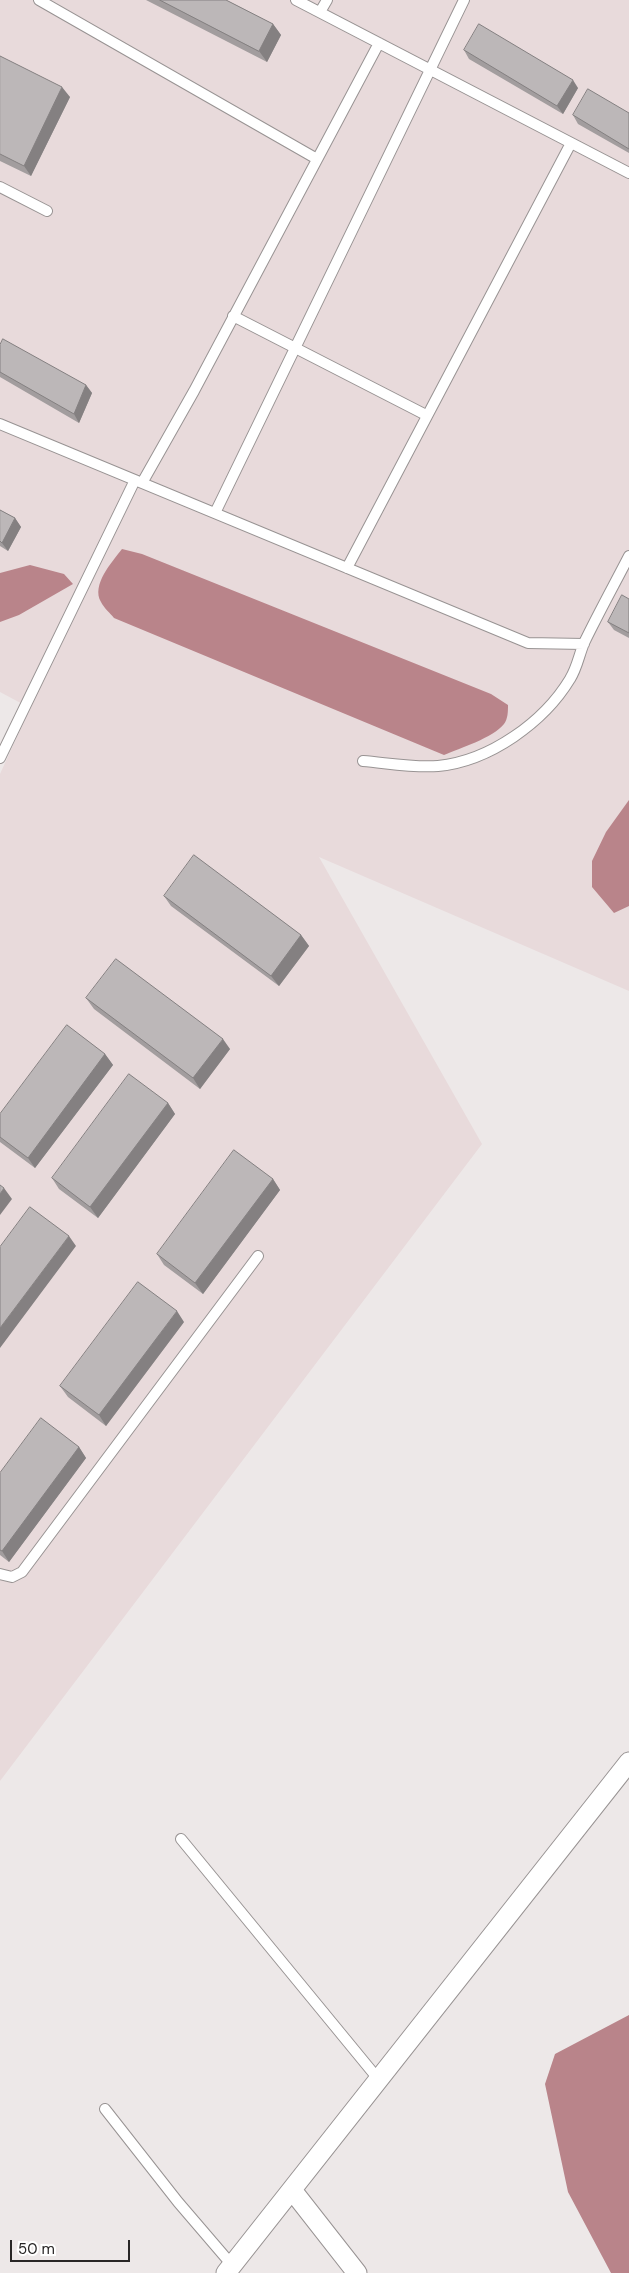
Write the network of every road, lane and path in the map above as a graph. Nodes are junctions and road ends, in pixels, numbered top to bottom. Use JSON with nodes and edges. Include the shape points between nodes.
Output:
{"nodes":[{"id":1,"x":39,"y":0,"type":"edge"},
{"id":2,"x":296,"y":0,"type":"edge"},
{"id":3,"x":327,"y":0,"type":"edge"},
{"id":4,"x":464,"y":0,"type":"edge"},
{"id":5,"x":320,"y":12,"type":"junction"},
{"id":6,"x":379,"y":43,"type":"junction"},
{"id":7,"x":430,"y":70,"type":"junction"},
{"id":8,"x":571,"y":143,"type":"junction"},
{"id":9,"x":317,"y":159,"type":"junction"},
{"id":10,"x":629,"y":174,"type":"edge"},
{"id":11,"x":0,"y":187,"type":"edge"},
{"id":12,"x":47,"y":212,"type":"dead end"},
{"id":13,"x":233,"y":316,"type":"junction"},
{"id":14,"x":296,"y":347,"type":"junction"},
{"id":15,"x":426,"y":415,"type":"junction"},
{"id":16,"x":0,"y":424,"type":"edge"},
{"id":17,"x":139,"y":481,"type":"junction"},
{"id":18,"x":215,"y":513,"type":"junction"},
{"id":19,"x":629,"y":556,"type":"edge"},
{"id":20,"x":347,"y":568,"type":"junction"},
{"id":21,"x":584,"y":644,"type":"junction"},
{"id":22,"x":0,"y":758,"type":"edge"},
{"id":23,"x":363,"y":761,"type":"dead end"},
{"id":24,"x":258,"y":1256,"type":"dead end"},
{"id":25,"x":0,"y":1574,"type":"edge"},
{"id":26,"x":629,"y":1762,"type":"edge"},
{"id":27,"x":181,"y":1839,"type":"dead end"},
{"id":28,"x":379,"y":2080,"type":"junction"},
{"id":29,"x":105,"y":2109,"type":"dead end"},
{"id":30,"x":292,"y":2190,"type":"junction"},
{"id":31,"x":229,"y":2269,"type":"edge"},
{"id":32,"x":357,"y":2273,"type":"edge"}],
"edges":[{"from":1,"to":9,"type":"lane"},
{"from":2,"to":5,"type":"lane"},
{"from":3,"to":5,"type":"lane"},
{"from":4,"to":7,"type":"lane"},
{"from":5,"to":6,"type":"lane"},
{"from":6,"to":7,"type":"lane"},
{"from":6,"to":9,"type":"lane"},
{"from":7,"to":8,"type":"lane"},
{"from":7,"to":14,"type":"lane"},
{"from":8,"to":10,"type":"lane"},
{"from":8,"to":15,"type":"lane"},
{"from":9,"to":13,"type":"lane"},
{"from":11,"to":12,"type":"lane"},
{"from":13,"to":14,"type":"lane"},
{"from":13,"to":17,"type":"lane","via":[[194,391]]},
{"from":14,"to":15,"type":"lane"},
{"from":14,"to":18,"type":"lane"},
{"from":15,"to":20,"type":"lane"},
{"from":16,"to":17,"type":"lane"},
{"from":17,"to":18,"type":"lane"},
{"from":17,"to":22,"type":"lane"},
{"from":18,"to":20,"type":"lane"},
{"from":19,"to":21,"type":"lane"},
{"from":20,"to":21,"type":"lane","via":[[528,643]]},
{"from":21,"to":23,"type":"lane","via":[[571,677],[546,711],[529,726],[490,750],[438,766]]},
{"from":24,"to":25,"type":"lane","via":[[22,1572],[12,1577]]},
{"from":26,"to":28,"type":"street"},
{"from":27,"to":28,"type":"lane"},
{"from":28,"to":30,"type":"street"},
{"from":29,"to":31,"type":"lane"},
{"from":30,"to":31,"type":"street"},
{"from":30,"to":32,"type":"street"}]}
